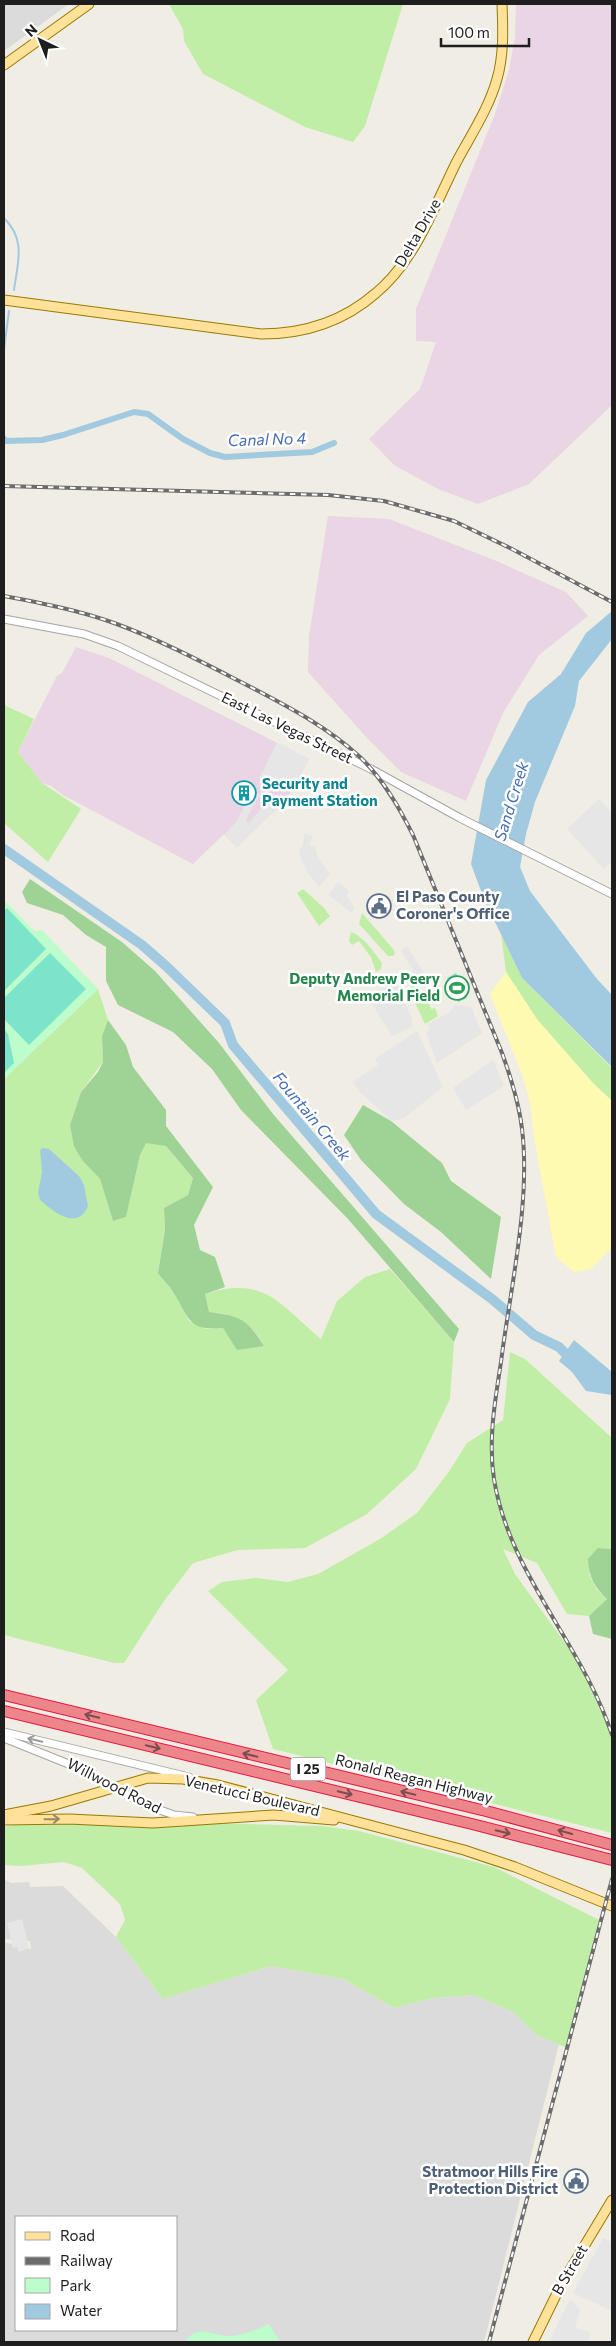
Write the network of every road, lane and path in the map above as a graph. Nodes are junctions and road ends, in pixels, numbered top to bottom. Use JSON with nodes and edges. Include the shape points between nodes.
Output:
{"nodes":[{"id":1,"x":89,"y":4,"type":"edge"},
{"id":2,"x":502,"y":4,"type":"edge"},
{"id":3,"x":4,"y":65,"type":"edge"},
{"id":4,"x":4,"y":300,"type":"edge"},
{"id":5,"x":4,"y":619,"type":"edge"},
{"id":6,"x":612,"y":894,"type":"edge"},
{"id":7,"x":4,"y":1695,"type":"edge"},
{"id":8,"x":4,"y":1711,"type":"edge"},
{"id":9,"x":4,"y":1732,"type":"edge"},
{"id":10,"x":4,"y":1738,"type":"edge"},
{"id":11,"x":218,"y":1785,"type":"junction"},
{"id":12,"x":4,"y":1815,"type":"edge"},
{"id":13,"x":228,"y":1817,"type":"junction"},
{"id":14,"x":4,"y":1820,"type":"edge"},
{"id":15,"x":354,"y":1822,"type":"junction"},
{"id":16,"x":612,"y":1845,"type":"edge"},
{"id":17,"x":612,"y":1860,"type":"edge"},
{"id":18,"x":612,"y":1906,"type":"edge"},
{"id":19,"x":612,"y":2200,"type":"edge"},
{"id":20,"x":533,"y":2342,"type":"edge"}],
"edges":[{"from":1,"to":3,"type":"main road"},
{"from":2,"to":4,"type":"main road","name":"Delta Drive","via":[[503,46],[489,100],[406,259],[386,284],[350,312],[316,328],[261,334]]},
{"from":5,"to":6,"type":"street","name":"East Las Vegas Street","via":[[84,634],[118,646],[371,770]]},
{"from":16,"to":7,"type":"highway","name":"Ronald Reagan Highway","number":"I 25","one_way":true,"via":[[486,1811]]},
{"from":8,"to":17,"type":"highway","name":"Ronald Reagan Highway","number":"I 25","one_way":true},
{"from":11,"to":9,"type":"street","name":"Willwood Road","one_way":true},
{"from":10,"to":13,"type":"street","name":"Willwood Road","bridge":true,"via":[[76,1767],[146,1805],[174,1815]]},
{"from":11,"to":12,"type":"main road","name":"Venetucci Boulevard","via":[[174,1778],[148,1778],[51,1806]]},
{"from":11,"to":15,"type":"main road","name":"Venetucci Boulevard"},
{"from":14,"to":13,"type":"main road","name":"Venetucci Boulevard","one_way":true,"via":[[153,1823]]},
{"from":13,"to":15,"type":"main road","name":"Venetucci Boulevard","via":[[296,1816]]},
{"from":15,"to":18,"type":"main road","name":"Venetucci Boulevard","via":[[464,1850]]},
{"from":19,"to":20,"type":"main road","name":"B Street","via":[[562,2283]]}]}
